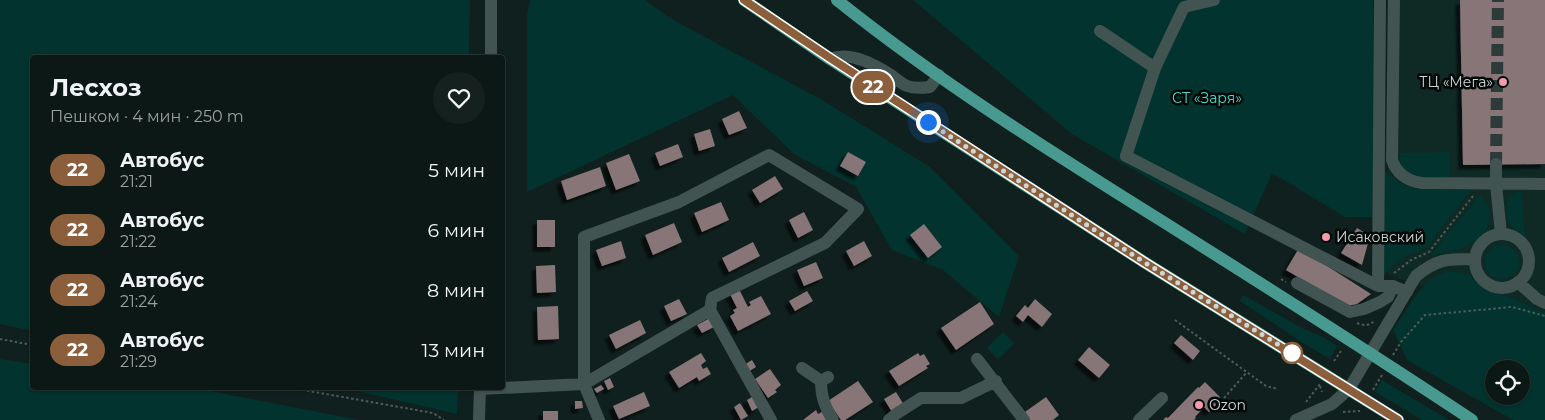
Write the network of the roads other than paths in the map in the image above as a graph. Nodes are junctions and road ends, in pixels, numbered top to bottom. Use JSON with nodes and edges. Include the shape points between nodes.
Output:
{"nodes":[{"id":1,"x":491,"y":0,"type":"edge"},
{"id":2,"x":744,"y":0,"type":"edge"},
{"id":3,"x":837,"y":0,"type":"edge"},
{"id":4,"x":1214,"y":0,"type":"edge"},
{"id":5,"x":1380,"y":0,"type":"edge"},
{"id":6,"x":1394,"y":0,"type":"edge"},
{"id":7,"x":1100,"y":31,"type":"dead end"},
{"id":8,"x":491,"y":55,"type":"edge"},
{"id":9,"x":830,"y":58,"type":"junction"},
{"id":10,"x":1155,"y":68,"type":"junction"},
{"id":11,"x":939,"y":75,"type":"junction"},
{"id":12,"x":1496,"y":164,"type":"tunnel mouth"},
{"id":13,"x":1496,"y":184,"type":"junction"},
{"id":14,"x":1545,"y":184,"type":"edge"},
{"id":15,"x":1501,"y":234,"type":"junction"},
{"id":16,"x":1475,"y":259,"type":"junction"},
{"id":17,"x":1518,"y":282,"type":"junction"},
{"id":18,"x":1297,"y":283,"type":"dead end"},
{"id":19,"x":1378,"y":286,"type":"junction"},
{"id":20,"x":1393,"y":286,"type":"junction"},
{"id":21,"x":1407,"y":292,"type":"junction"},
{"id":22,"x":1545,"y":303,"type":"edge"},
{"id":23,"x":710,"y":310,"type":"junction"},
{"id":24,"x":1372,"y":353,"type":"junction"},
{"id":25,"x":977,"y":359,"type":"dead end"},
{"id":26,"x":802,"y":368,"type":"dead end"},
{"id":27,"x":996,"y":382,"type":"junction"},
{"id":28,"x":584,"y":384,"type":"junction"},
{"id":29,"x":505,"y":387,"type":"edge"},
{"id":30,"x":480,"y":390,"type":"edge"},
{"id":31,"x":1349,"y":390,"type":"junction"},
{"id":32,"x":1162,"y":398,"type":"dead end"},
{"id":33,"x":479,"y":420,"type":"edge"},
{"id":34,"x":599,"y":420,"type":"edge"},
{"id":35,"x":771,"y":420,"type":"edge"},
{"id":36,"x":832,"y":420,"type":"edge"},
{"id":37,"x":889,"y":420,"type":"edge"},
{"id":38,"x":1024,"y":420,"type":"edge"},
{"id":39,"x":1139,"y":420,"type":"edge"},
{"id":40,"x":1296,"y":420,"type":"edge"},
{"id":41,"x":1398,"y":420,"type":"edge"},
{"id":42,"x":1472,"y":420,"type":"edge"}],
"edges":[{"from":1,"to":8,"type":"street"},
{"from":2,"to":9,"type":"main road"},
{"from":3,"to":11,"type":"main road"},
{"from":4,"to":10,"type":"street","via":[[1184,7]]},
{"from":5,"to":19,"type":"street"},
{"from":6,"to":13,"type":"street","via":[[1392,160],[1395,168],[1414,182]]},
{"from":7,"to":10,"type":"street"},
{"from":9,"to":11,"type":"street","via":[[838,55],[851,57],[880,68],[908,86],[921,89],[930,87]]},
{"from":9,"to":31,"type":"main road","via":[[1144,262]]},
{"from":10,"to":19,"type":"street","via":[[1126,156]]},
{"from":11,"to":24,"type":"main road","via":[[1054,155]]},
{"from":12,"to":13,"type":"street"},
{"from":13,"to":14,"type":"street"},
{"from":13,"to":15,"type":"street"},
{"from":15,"to":16,"type":"street","via":[[1486,239],[1476,251]]},
{"from":15,"to":17,"type":"street","via":[[1510,235],[1525,247],[1528,266]]},
{"from":16,"to":17,"type":"street","via":[[1479,276],[1485,282],[1502,288]]},
{"from":16,"to":21,"type":"street","via":[[1445,259],[1428,266],[1416,276]]},
{"from":17,"to":22,"type":"street"},
{"from":18,"to":20,"type":"street","via":[[1350,312],[1380,302],[1388,297]]},
{"from":19,"to":20,"type":"street"},
{"from":20,"to":21,"type":"street"},
{"from":21,"to":24,"type":"street"},
{"from":23,"to":28,"type":"street"},
{"from":23,"to":28,"type":"street","via":[[712,298],[825,243],[858,209],[769,155],[679,202],[584,237]]},
{"from":23,"to":35,"type":"street"},
{"from":24,"to":31,"type":"street"},
{"from":24,"to":42,"type":"main road"},
{"from":25,"to":27,"type":"street"},
{"from":26,"to":36,"type":"street","via":[[824,379],[820,393]]},
{"from":27,"to":37,"type":"street","via":[[961,398],[921,398]]},
{"from":27,"to":38,"type":"street"},
{"from":28,"to":29,"type":"street"},
{"from":28,"to":34,"type":"street"},
{"from":30,"to":33,"type":"street"},
{"from":31,"to":40,"type":"street","via":[[1332,404]]},
{"from":31,"to":41,"type":"main road"},
{"from":32,"to":39,"type":"street"}]}
